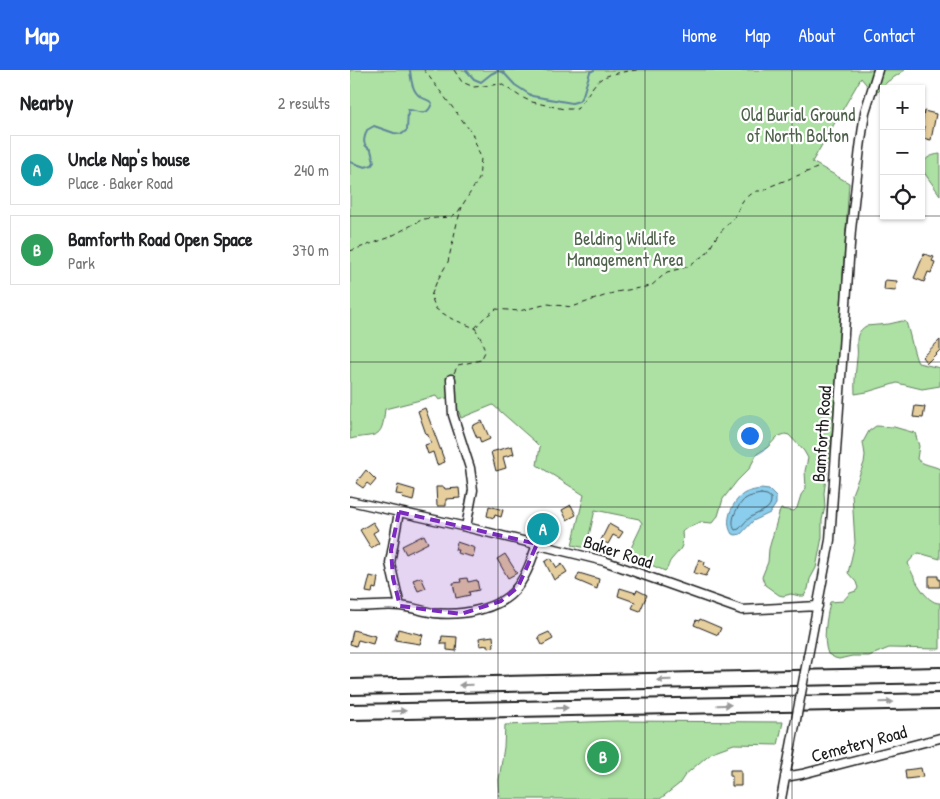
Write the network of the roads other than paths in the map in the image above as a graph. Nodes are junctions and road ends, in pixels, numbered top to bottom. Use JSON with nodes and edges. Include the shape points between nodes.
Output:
{"nodes":[{"id":1,"x":878,"y":70,"type":"edge"},
{"id":2,"x":451,"y":379,"type":"road end"},
{"id":3,"x":350,"y":501,"type":"edge"},
{"id":4,"x":399,"y":512,"type":"junction"},
{"id":5,"x":466,"y":526,"type":"junction"},
{"id":6,"x":537,"y":544,"type":"junction"},
{"id":7,"x":350,"y":606,"type":"edge"},
{"id":8,"x":400,"y":606,"type":"junction"},
{"id":9,"x":818,"y":606,"type":"junction"},
{"id":10,"x":940,"y":675,"type":"edge"},
{"id":11,"x":350,"y":687,"type":"edge"},
{"id":12,"x":940,"y":701,"type":"edge"},
{"id":13,"x":350,"y":712,"type":"edge"},
{"id":14,"x":940,"y":738,"type":"edge"},
{"id":15,"x":785,"y":776,"type":"junction"},
{"id":16,"x":781,"y":799,"type":"edge"}],
"edges":[{"from":1,"to":9,"type":"street","name":"Bamforth Road","via":[[865,112],[860,148],[851,230],[830,540]]},
{"from":2,"to":5,"type":"street","via":[[453,415],[470,468],[473,490]]},
{"from":3,"to":4,"type":"street","name":"Baker Road"},
{"from":4,"to":5,"type":"street","name":"Baker Road"},
{"from":4,"to":8,"type":"street","via":[[390,563]]},
{"from":5,"to":6,"type":"street","name":"Baker Road"},
{"from":6,"to":8,"type":"street","via":[[518,588],[501,601],[460,614]]},
{"from":6,"to":9,"type":"street","name":"Baker Road","via":[[604,562],[742,610]]},
{"from":7,"to":8,"type":"street"},
{"from":9,"to":15,"type":"street","name":"Bamforth Road","bridge":true},
{"from":10,"to":11,"type":"highway","one_way":true},
{"from":13,"to":12,"type":"highway","one_way":true},
{"from":14,"to":15,"type":"street","name":"Cemetery Road"},
{"from":15,"to":16,"type":"street","name":"Bamforth Road"}]}
